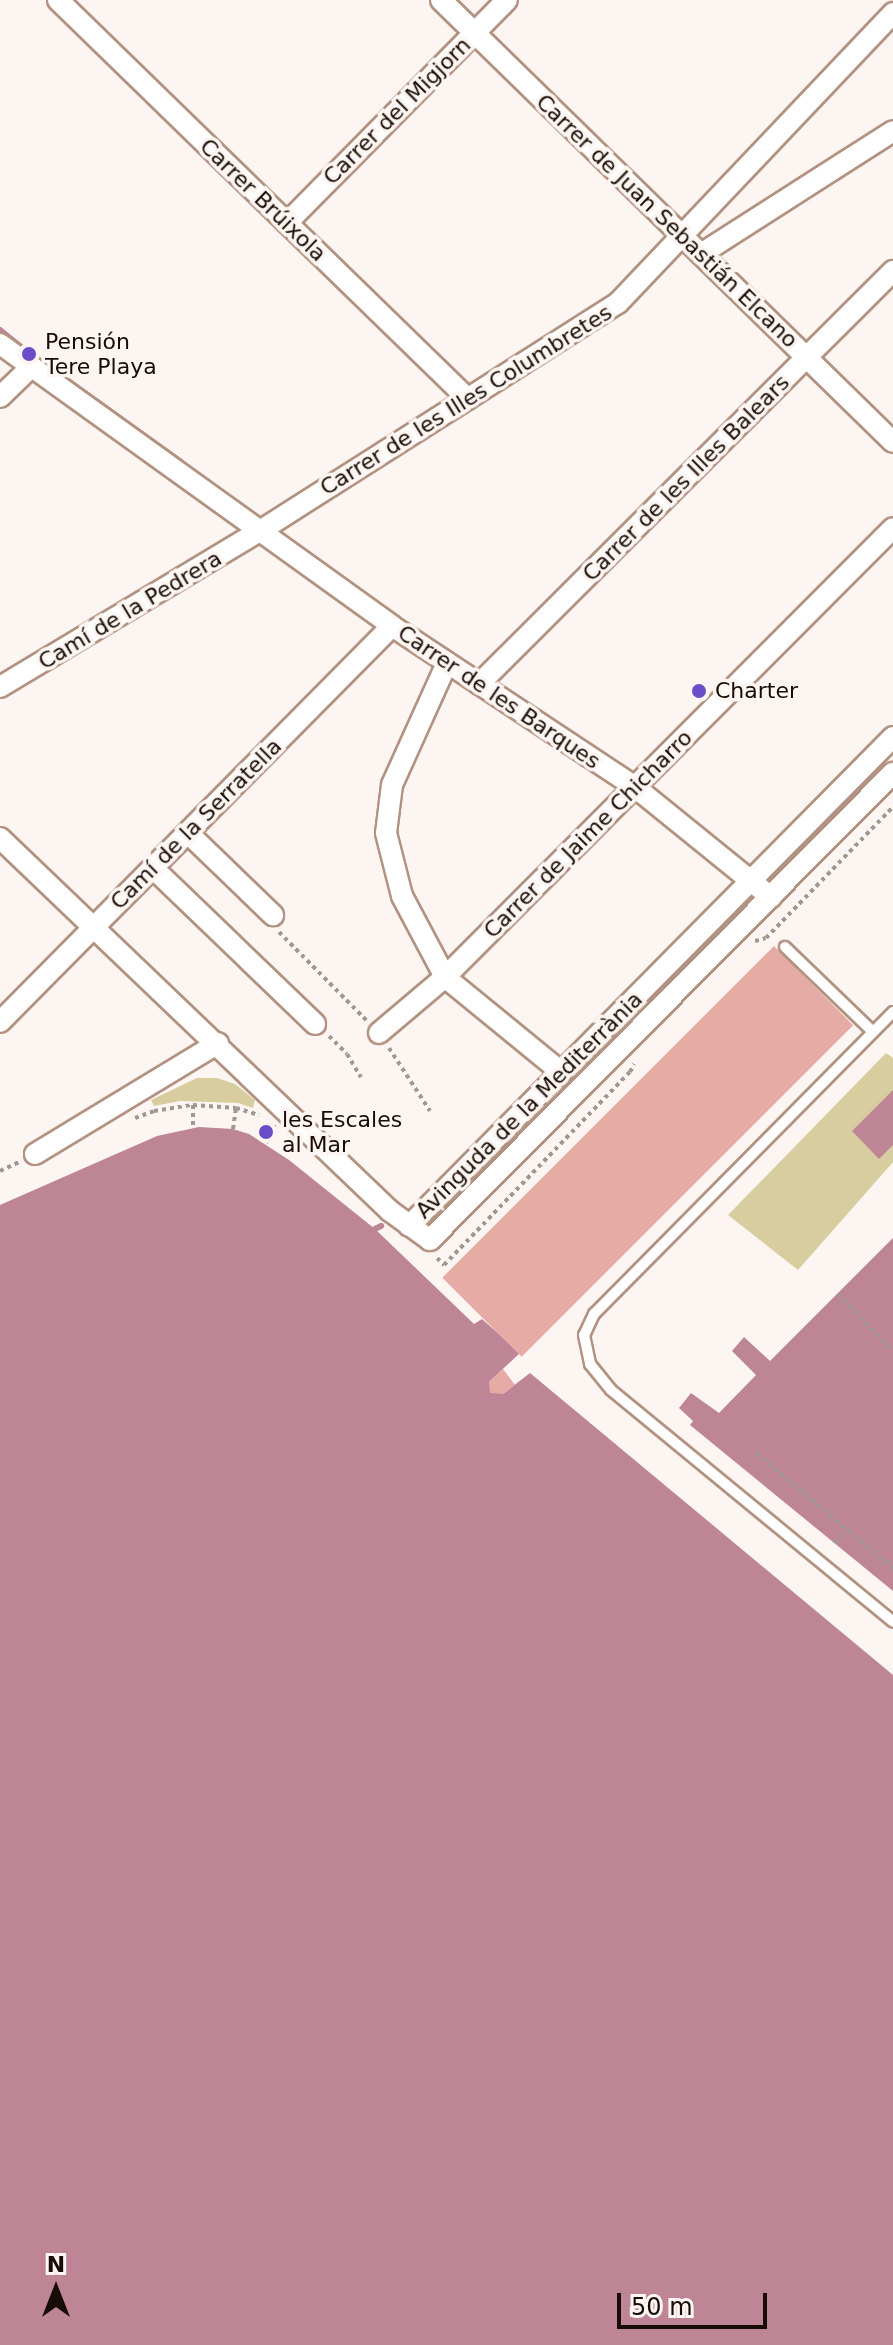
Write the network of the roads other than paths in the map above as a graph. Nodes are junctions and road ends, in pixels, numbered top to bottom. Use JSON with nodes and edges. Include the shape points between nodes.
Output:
{"nodes":[{"id":1,"x":58,"y":0,"type":"edge"},
{"id":2,"x":441,"y":0,"type":"edge"},
{"id":3,"x":507,"y":0,"type":"edge"},
{"id":4,"x":893,"y":13,"type":"edge"},
{"id":5,"x":475,"y":33,"type":"junction"},
{"id":6,"x":893,"y":131,"type":"edge"},
{"id":7,"x":287,"y":223,"type":"junction"},
{"id":8,"x":684,"y":237,"type":"junction"},
{"id":9,"x":701,"y":254,"type":"junction"},
{"id":10,"x":893,"y":271,"type":"edge"},
{"id":11,"x":0,"y":344,"type":"edge"},
{"id":12,"x":807,"y":358,"type":"junction"},
{"id":13,"x":30,"y":368,"type":"junction"},
{"id":14,"x":0,"y":397,"type":"edge"},
{"id":15,"x":468,"y":399,"type":"junction"},
{"id":16,"x":893,"y":442,"type":"edge"},
{"id":17,"x":893,"y":528,"type":"edge"},
{"id":18,"x":260,"y":531,"type":"junction"},
{"id":19,"x":392,"y":626,"type":"junction"},
{"id":20,"x":447,"y":663,"type":"junction"},
{"id":21,"x":479,"y":684,"type":"junction"},
{"id":22,"x":0,"y":687,"type":"edge"},
{"id":23,"x":893,"y":737,"type":"edge"},
{"id":24,"x":893,"y":773,"type":"edge"},
{"id":25,"x":635,"y":787,"type":"junction"},
{"id":26,"x":189,"y":834,"type":"junction"},
{"id":27,"x":0,"y":838,"type":"edge"},
{"id":28,"x":153,"y":868,"type":"junction"},
{"id":29,"x":751,"y":882,"type":"junction"},
{"id":30,"x":771,"y":897,"type":"junction"},
{"id":31,"x":273,"y":915,"type":"road end"},
{"id":32,"x":94,"y":928,"type":"junction"},
{"id":33,"x":785,"y":947,"type":"dead end"},
{"id":34,"x":445,"y":977,"type":"junction"},
{"id":35,"x":893,"y":1012,"type":"edge"},
{"id":36,"x":0,"y":1022,"type":"edge"},
{"id":37,"x":315,"y":1024,"type":"road end"},
{"id":38,"x":873,"y":1032,"type":"junction"},
{"id":39,"x":379,"y":1033,"type":"road end"},
{"id":40,"x":218,"y":1043,"type":"junction"},
{"id":41,"x":561,"y":1072,"type":"junction"},
{"id":42,"x":35,"y":1154,"type":"dead end"},
{"id":43,"x":409,"y":1226,"type":"junction"},
{"id":44,"x":893,"y":1622,"type":"edge"}],
"edges":[{"from":1,"to":7,"type":"street","name":"Carrer Brúixola"},
{"from":2,"to":5,"type":"street","name":"Carrer de Juan Sebastián Elcano"},
{"from":3,"to":5,"type":"street","name":"Carrer del Migjorn"},
{"from":4,"to":8,"type":"street","name":"Carrer de les Illes Columbretes"},
{"from":5,"to":7,"type":"street","name":"Carrer del Migjorn"},
{"from":5,"to":8,"type":"street","name":"Carrer de Juan Sebastián Elcano"},
{"from":6,"to":9,"type":"street"},
{"from":7,"to":15,"type":"street","name":"Carrer Brúixola"},
{"from":8,"to":9,"type":"street","name":"Carrer de Juan Sebastián Elcano"},
{"from":8,"to":15,"type":"street","name":"Carrer de les Illes Columbretes","via":[[618,303]]},
{"from":9,"to":12,"type":"street","name":"Carrer de Juan Sebastián Elcano"},
{"from":10,"to":12,"type":"street","name":"Carrer de les Illes Balears"},
{"from":11,"to":13,"type":"street","name":"Carrer de les Barques"},
{"from":12,"to":16,"type":"street","name":"Carrer de Juan Sebastián Elcano"},
{"from":12,"to":21,"type":"street","name":"Carrer de les Illes Balears"},
{"from":13,"to":14,"type":"street"},
{"from":13,"to":18,"type":"street","name":"Carrer de les Barques"},
{"from":15,"to":18,"type":"street","name":"Carrer de les Illes Columbretes"},
{"from":17,"to":25,"type":"street","name":"Carrer de Jaime Chicharro"},
{"from":18,"to":19,"type":"street","name":"Carrer de les Barques"},
{"from":18,"to":22,"type":"street","name":"Camí de la Pedrera"},
{"from":19,"to":20,"type":"street","name":"Carrer de les Barques"},
{"from":19,"to":26,"type":"street","name":"Camí de la Serratella"},
{"from":20,"to":21,"type":"street","name":"Carrer de les Barques"},
{"from":20,"to":34,"type":"street","via":[[392,785],[386,833],[402,896]]},
{"from":21,"to":25,"type":"street","name":"Carrer de les Barques"},
{"from":23,"to":29,"type":"street","name":"Avinguda de la Mediterrània"},
{"from":24,"to":30,"type":"street","name":"Avinguda de la Mediterrània"},
{"from":25,"to":29,"type":"street","name":"Carrer de les Barques"},
{"from":25,"to":34,"type":"street","name":"Carrer de Jaime Chicharro"},
{"from":26,"to":28,"type":"street","name":"Camí de la Serratella"},
{"from":26,"to":31,"type":"street"},
{"from":27,"to":32,"type":"street"},
{"from":28,"to":32,"type":"street","name":"Camí de la Serratella"},
{"from":28,"to":37,"type":"street"},
{"from":29,"to":30,"type":"street","name":"Carrer de les Barques"},
{"from":29,"to":41,"type":"street","name":"Avinguda de la Mediterrània"},
{"from":30,"to":43,"type":"street","name":"Avinguda de la Mediterrània","via":[[430,1240]]},
{"from":32,"to":36,"type":"street","name":"Camí de la Serratella"},
{"from":32,"to":40,"type":"street"},
{"from":33,"to":38,"type":"lane"},
{"from":34,"to":39,"type":"street","name":"Carrer de Jaime Chicharro"},
{"from":34,"to":41,"type":"street"},
{"from":35,"to":38,"type":"lane"},
{"from":38,"to":44,"type":"lane","via":[[594,1314],[584,1335],[590,1364],[611,1390]]},
{"from":40,"to":42,"type":"street"},
{"from":40,"to":43,"type":"street"},
{"from":41,"to":43,"type":"street","name":"Avinguda de la Mediterrània"}]}
